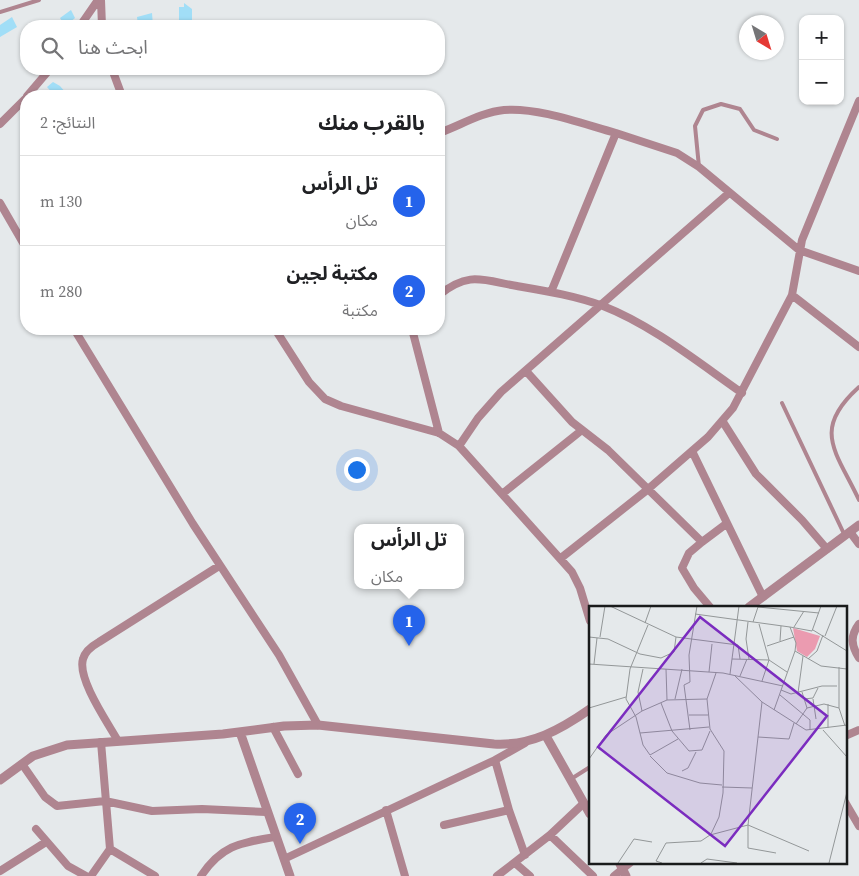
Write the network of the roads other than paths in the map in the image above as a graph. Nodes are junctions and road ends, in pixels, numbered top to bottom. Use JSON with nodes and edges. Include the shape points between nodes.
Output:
{"nodes":[{"id":1,"x":39,"y":0,"type":"edge"},
{"id":2,"x":100,"y":0,"type":"edge"},
{"id":3,"x":0,"y":12,"type":"edge"},
{"id":4,"x":85,"y":20,"type":"edge"},
{"id":5,"x":102,"y":20,"type":"edge"},
{"id":6,"x":45,"y":75,"type":"edge"},
{"id":7,"x":114,"y":75,"type":"edge"},
{"id":8,"x":33,"y":90,"type":"edge"},
{"id":9,"x":120,"y":90,"type":"edge"},
{"id":10,"x":859,"y":102,"type":"edge"},
{"id":11,"x":20,"y":104,"type":"edge"},
{"id":12,"x":0,"y":124,"type":"edge"},
{"id":13,"x":445,"y":132,"type":"edge"},
{"id":14,"x":616,"y":132,"type":"junction"},
{"id":15,"x":777,"y":138,"type":"dead end"},
{"id":16,"x":699,"y":167,"type":"junction"},
{"id":17,"x":729,"y":193,"type":"junction"},
{"id":18,"x":0,"y":203,"type":"edge"},
{"id":19,"x":20,"y":238,"type":"edge"},
{"id":20,"x":799,"y":250,"type":"junction"},
{"id":21,"x":859,"y":271,"type":"edge"},
{"id":22,"x":445,"y":291,"type":"edge"},
{"id":23,"x":551,"y":292,"type":"junction"},
{"id":24,"x":792,"y":295,"type":"junction"},
{"id":25,"x":601,"y":306,"type":"junction"},
{"id":26,"x":80,"y":335,"type":"edge"},
{"id":27,"x":279,"y":335,"type":"edge"},
{"id":28,"x":414,"y":335,"type":"edge"},
{"id":29,"x":859,"y":347,"type":"edge"},
{"id":30,"x":526,"y":371,"type":"junction"},
{"id":31,"x":859,"y":387,"type":"edge"},
{"id":32,"x":742,"y":393,"type":"junction"},
{"id":33,"x":782,"y":403,"type":"dead end"},
{"id":34,"x":723,"y":422,"type":"junction"},
{"id":35,"x":582,"y":430,"type":"junction"},
{"id":36,"x":439,"y":433,"type":"junction"},
{"id":37,"x":459,"y":446,"type":"junction"},
{"id":38,"x":692,"y":451,"type":"junction"},
{"id":39,"x":647,"y":490,"type":"junction"},
{"id":40,"x":502,"y":494,"type":"junction"},
{"id":41,"x":859,"y":500,"type":"edge"},
{"id":42,"x":726,"y":524,"type":"junction"},
{"id":43,"x":859,"y":525,"type":"edge"},
{"id":44,"x":848,"y":534,"type":"junction"},
{"id":45,"x":702,"y":542,"type":"junction"},
{"id":46,"x":859,"y":544,"type":"edge"},
{"id":47,"x":827,"y":549,"type":"junction"},
{"id":48,"x":561,"y":558,"type":"junction"},
{"id":49,"x":219,"y":566,"type":"junction"},
{"id":50,"x":763,"y":597,"type":"junction"},
{"id":51,"x":709,"y":606,"type":"edge"},
{"id":52,"x":750,"y":606,"type":"edge"},
{"id":53,"x":589,"y":618,"type":"edge"},
{"id":54,"x":859,"y":624,"type":"edge"},
{"id":55,"x":859,"y":658,"type":"edge"},
{"id":56,"x":589,"y":710,"type":"edge"},
{"id":57,"x":318,"y":725,"type":"junction"},
{"id":58,"x":273,"y":727,"type":"junction"},
{"id":59,"x":859,"y":730,"type":"edge"},
{"id":60,"x":240,"y":732,"type":"junction"},
{"id":61,"x":546,"y":736,"type":"junction"},
{"id":62,"x":846,"y":736,"type":"edge"},
{"id":63,"x":118,"y":741,"type":"junction"},
{"id":64,"x":101,"y":742,"type":"junction"},
{"id":65,"x":526,"y":742,"type":"junction"},
{"id":66,"x":495,"y":760,"type":"junction"},
{"id":67,"x":22,"y":764,"type":"junction"},
{"id":68,"x":589,"y":768,"type":"edge"},
{"id":69,"x":298,"y":774,"type":"dead end"},
{"id":70,"x":571,"y":779,"type":"junction"},
{"id":71,"x":0,"y":780,"type":"edge"},
{"id":72,"x":105,"y":801,"type":"junction"},
{"id":73,"x":584,"y":804,"type":"junction"},
{"id":74,"x":846,"y":804,"type":"edge"},
{"id":75,"x":386,"y":810,"type":"junction"},
{"id":76,"x":509,"y":810,"type":"junction"},
{"id":77,"x":266,"y":812,"type":"junction"},
{"id":78,"x":589,"y":812,"type":"edge"},
{"id":79,"x":444,"y":826,"type":"dead end"},
{"id":80,"x":859,"y":826,"type":"edge"},
{"id":81,"x":36,"y":829,"type":"dead end"},
{"id":82,"x":550,"y":835,"type":"junction"},
{"id":83,"x":275,"y":837,"type":"junction"},
{"id":84,"x":46,"y":842,"type":"junction"},
{"id":85,"x":110,"y":849,"type":"junction"},
{"id":86,"x":525,"y":855,"type":"junction"},
{"id":87,"x":284,"y":859,"type":"junction"},
{"id":88,"x":515,"y":863,"type":"junction"},
{"id":89,"x":622,"y":869,"type":"edge"},
{"id":90,"x":0,"y":870,"type":"edge"},
{"id":91,"x":152,"y":875,"type":"edge"},
{"id":92,"x":86,"y":876,"type":"edge"},
{"id":93,"x":91,"y":876,"type":"edge"},
{"id":94,"x":200,"y":876,"type":"edge"},
{"id":95,"x":290,"y":876,"type":"edge"},
{"id":96,"x":405,"y":876,"type":"edge"},
{"id":97,"x":497,"y":876,"type":"edge"},
{"id":98,"x":530,"y":876,"type":"edge"},
{"id":99,"x":593,"y":876,"type":"edge"},
{"id":100,"x":614,"y":876,"type":"edge"}],
"edges":[{"from":1,"to":3,"type":"lane"},
{"from":2,"to":4,"type":"street"},
{"from":2,"to":5,"type":"street"},
{"from":6,"to":8,"type":"street"},
{"from":7,"to":9,"type":"street"},
{"from":10,"to":20,"type":"street"},
{"from":11,"to":12,"type":"street"},
{"from":13,"to":14,"type":"street","via":[[487,114],[516,110]]},
{"from":14,"to":16,"type":"street","via":[[677,153]]},
{"from":14,"to":23,"type":"street"},
{"from":15,"to":16,"type":"lane","via":[[754,130],[740,109],[722,104],[702,110],[695,126]]},
{"from":16,"to":17,"type":"street"},
{"from":17,"to":20,"type":"street"},
{"from":17,"to":25,"type":"street"},
{"from":18,"to":19,"type":"street"},
{"from":20,"to":21,"type":"street"},
{"from":20,"to":24,"type":"street"},
{"from":22,"to":23,"type":"street","via":[[457,282],[471,279]]},
{"from":23,"to":25,"type":"street"},
{"from":24,"to":29,"type":"street"},
{"from":24,"to":32,"type":"street"},
{"from":25,"to":30,"type":"street"},
{"from":25,"to":32,"type":"street","via":[[682,351]]},
{"from":26,"to":49,"type":"street"},
{"from":27,"to":36,"type":"street","via":[[309,382],[325,399]]},
{"from":28,"to":36,"type":"street"},
{"from":30,"to":35,"type":"street"},
{"from":30,"to":37,"type":"street","via":[[489,404]]},
{"from":31,"to":41,"type":"lane","via":[[840,404],[831,427],[833,444]]},
{"from":32,"to":34,"type":"street"},
{"from":33,"to":44,"type":"lane"},
{"from":34,"to":38,"type":"street"},
{"from":34,"to":47,"type":"street","via":[[756,474]]},
{"from":35,"to":39,"type":"street","via":[[608,450]]},
{"from":35,"to":40,"type":"street"},
{"from":36,"to":37,"type":"street"},
{"from":37,"to":40,"type":"street"},
{"from":38,"to":39,"type":"street"},
{"from":38,"to":42,"type":"street"},
{"from":39,"to":45,"type":"street"},
{"from":39,"to":48,"type":"street"},
{"from":40,"to":48,"type":"street"},
{"from":42,"to":45,"type":"street"},
{"from":42,"to":50,"type":"street"},
{"from":43,"to":44,"type":"street"},
{"from":44,"to":46,"type":"street"},
{"from":44,"to":47,"type":"street"},
{"from":45,"to":51,"type":"street","via":[[690,553],[682,568]]},
{"from":47,"to":50,"type":"street"},
{"from":48,"to":53,"type":"street","via":[[580,588]]},
{"from":49,"to":57,"type":"street","via":[[279,655]]},
{"from":49,"to":63,"type":"street","via":[[99,642],[85,655],[82,668],[86,682]]},
{"from":50,"to":52,"type":"street"},
{"from":54,"to":55,"type":"street","via":[[852,639]]},
{"from":56,"to":61,"type":"street"},
{"from":57,"to":58,"type":"street"},
{"from":57,"to":65,"type":"street","via":[[494,744]]},
{"from":58,"to":60,"type":"street"},
{"from":58,"to":69,"type":"street"},
{"from":59,"to":62,"type":"street"},
{"from":60,"to":63,"type":"street"},
{"from":60,"to":77,"type":"street"},
{"from":61,"to":65,"type":"street"},
{"from":61,"to":70,"type":"street"},
{"from":63,"to":64,"type":"street"},
{"from":64,"to":67,"type":"street","via":[[44,750]]},
{"from":64,"to":72,"type":"street"},
{"from":65,"to":66,"type":"street"},
{"from":66,"to":75,"type":"street"},
{"from":66,"to":76,"type":"street"},
{"from":67,"to":71,"type":"street"},
{"from":67,"to":72,"type":"street","via":[[52,804]]},
{"from":68,"to":70,"type":"lane"},
{"from":70,"to":73,"type":"street"},
{"from":72,"to":77,"type":"street","via":[[152,811]]},
{"from":72,"to":85,"type":"street"},
{"from":73,"to":78,"type":"street"},
{"from":73,"to":82,"type":"street"},
{"from":74,"to":80,"type":"street"},
{"from":75,"to":87,"type":"street"},
{"from":75,"to":96,"type":"street"},
{"from":76,"to":79,"type":"street"},
{"from":76,"to":86,"type":"street"},
{"from":77,"to":83,"type":"street"},
{"from":81,"to":84,"type":"street"},
{"from":82,"to":86,"type":"street"},
{"from":82,"to":99,"type":"street"},
{"from":83,"to":87,"type":"street"},
{"from":83,"to":94,"type":"street","via":[[230,846]]},
{"from":84,"to":90,"type":"street"},
{"from":84,"to":92,"type":"street","via":[[70,867]]},
{"from":85,"to":91,"type":"street"},
{"from":85,"to":93,"type":"street"},
{"from":86,"to":88,"type":"street"},
{"from":87,"to":95,"type":"street"},
{"from":88,"to":97,"type":"street"},
{"from":88,"to":98,"type":"street"},
{"from":89,"to":100,"type":"street"}]}
